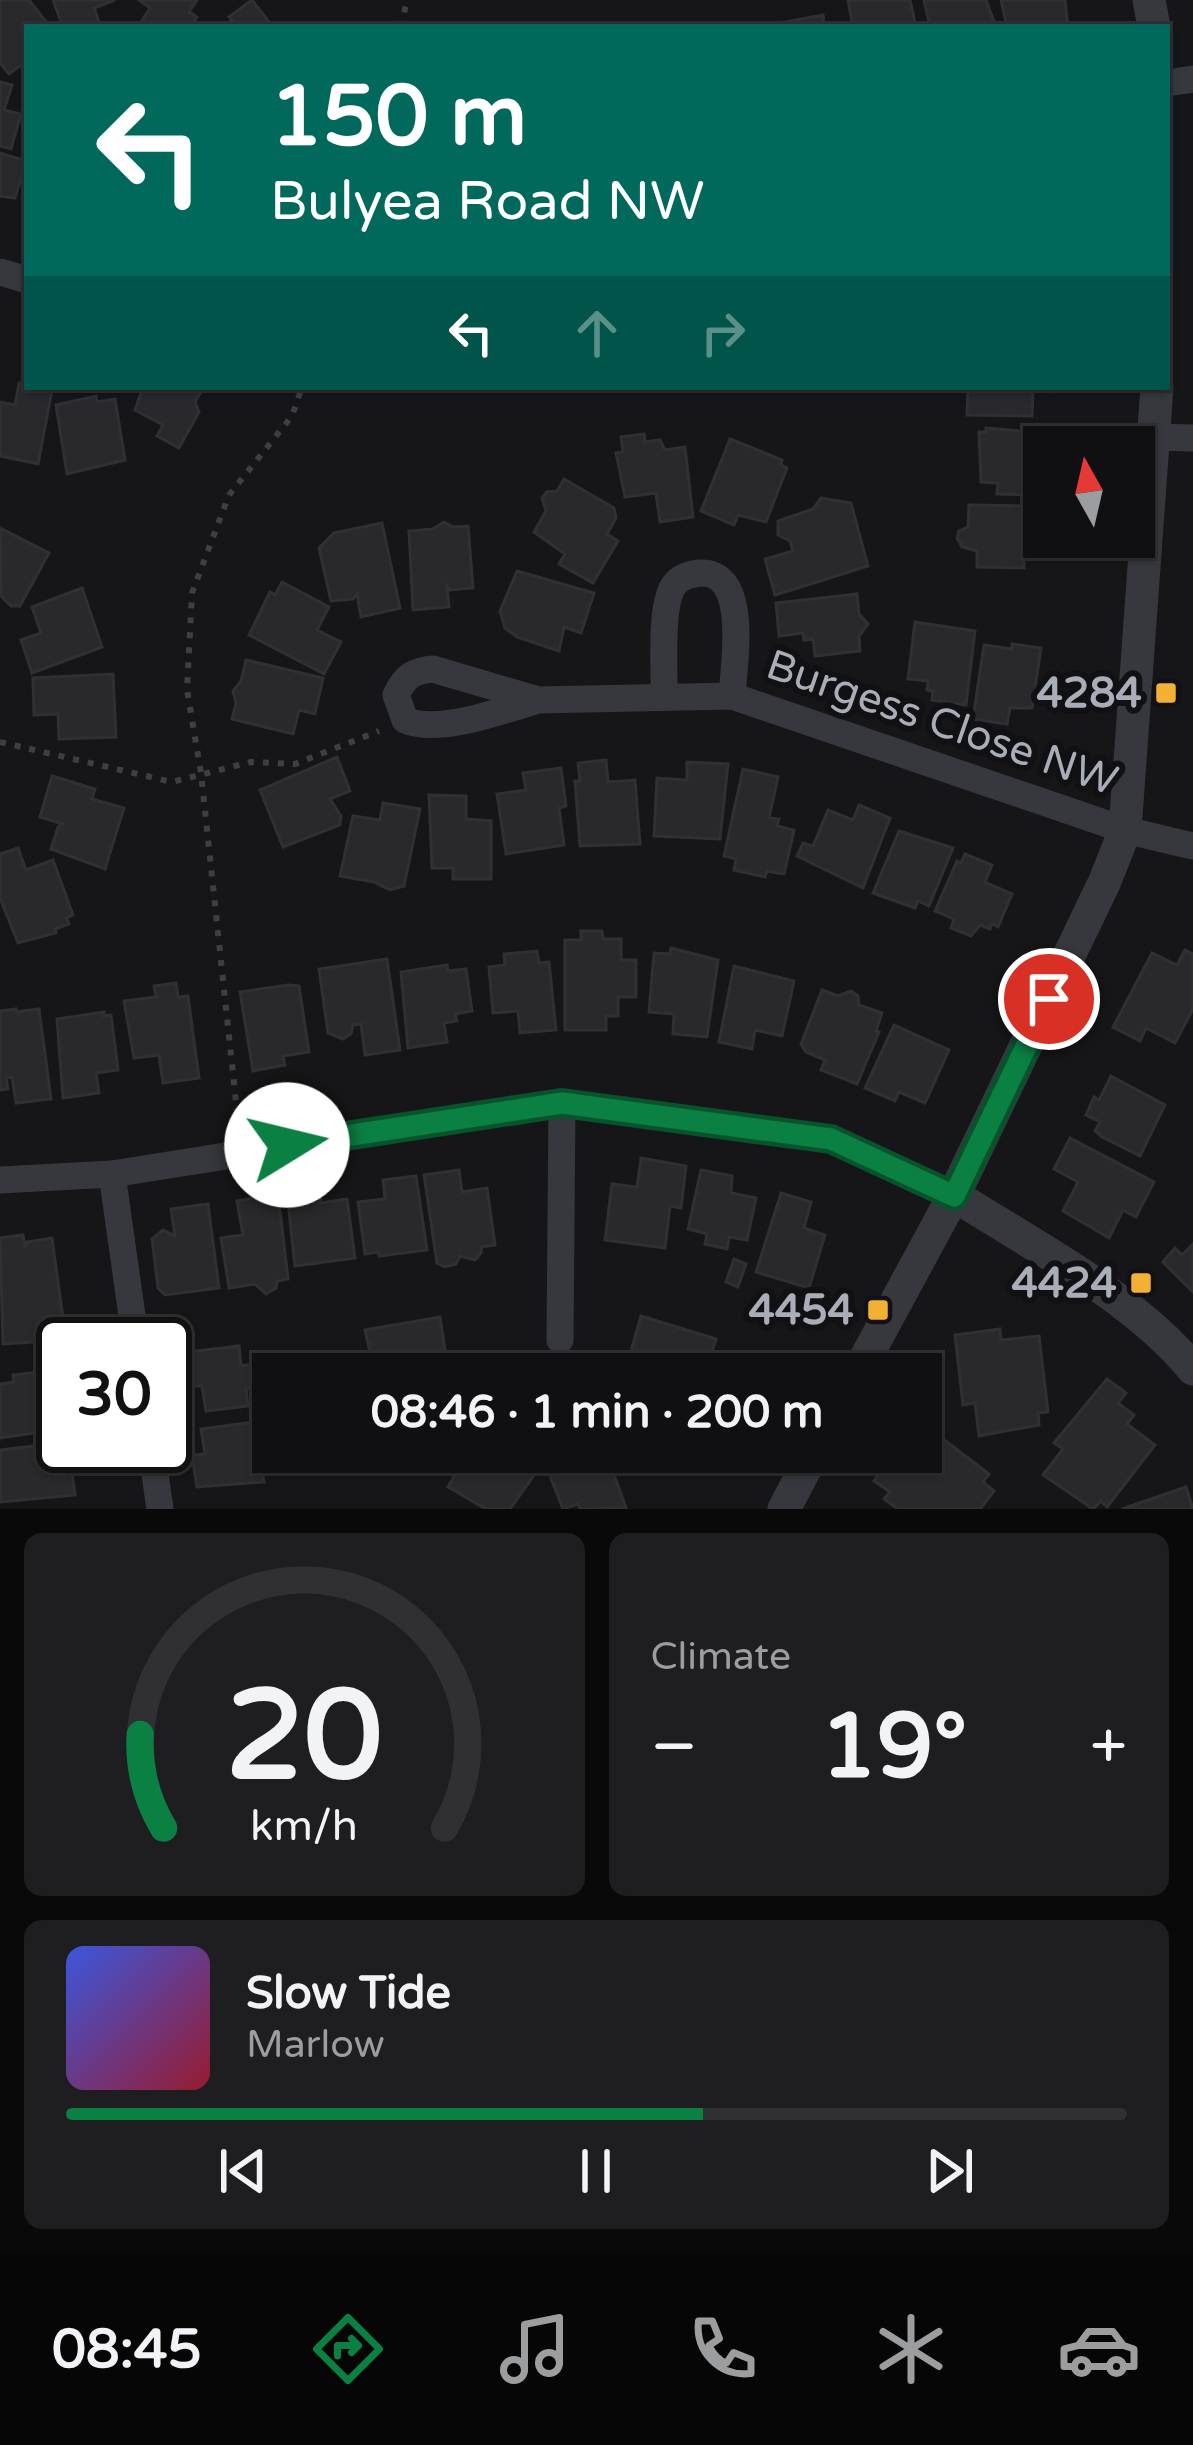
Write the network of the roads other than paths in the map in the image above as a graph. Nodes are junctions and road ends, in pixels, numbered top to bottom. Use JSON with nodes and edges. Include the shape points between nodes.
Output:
{"nodes":[{"id":1,"x":1157,"y":390,"type":"edge"},
{"id":2,"x":1156,"y":437,"type":"junction"},
{"id":3,"x":1193,"y":438,"type":"edge"},
{"id":4,"x":732,"y":696,"type":"junction"},
{"id":5,"x":664,"y":697,"type":"junction"},
{"id":6,"x":538,"y":700,"type":"junction"},
{"id":7,"x":1125,"y":830,"type":"junction"},
{"id":8,"x":1193,"y":846,"type":"edge"},
{"id":9,"x":562,"y":1103,"type":"junction"},
{"id":10,"x":112,"y":1174,"type":"junction"},
{"id":11,"x":0,"y":1180,"type":"edge"},
{"id":12,"x":954,"y":1196,"type":"junction"},
{"id":13,"x":132,"y":1317,"type":"edge"},
{"id":14,"x":560,"y":1340,"type":"dead end"},
{"id":15,"x":868,"y":1353,"type":"edge"},
{"id":16,"x":1193,"y":1369,"type":"edge"},
{"id":17,"x":155,"y":1473,"type":"edge"},
{"id":18,"x":803,"y":1473,"type":"edge"},
{"id":19,"x":160,"y":1509,"type":"edge"},
{"id":20,"x":784,"y":1509,"type":"edge"}],
"edges":[{"from":1,"to":2,"type":"street"},
{"from":2,"to":3,"type":"street"},
{"from":2,"to":7,"type":"street"},
{"from":4,"to":5,"type":"street","name":"Burgess Close NW"},
{"from":4,"to":5,"type":"street","name":"Burgess Close NW","via":[[736,610],[728,584],[712,573],[674,585],[666,607]]},
{"from":4,"to":7,"type":"street","name":"Burgess Close NW"},
{"from":5,"to":6,"type":"street","name":"Burgess Close NW"},
{"from":6,"to":6,"type":"street","name":"Burgess Close NW","via":[[416,725],[405,721],[396,695],[404,679],[433,669]]},
{"from":7,"to":8,"type":"street","name":"Burgess Close NW"},
{"from":7,"to":12,"type":"street"},
{"from":9,"to":10,"type":"street"},
{"from":9,"to":12,"type":"street","via":[[831,1139]]},
{"from":9,"to":14,"type":"street"},
{"from":10,"to":11,"type":"street"},
{"from":10,"to":13,"type":"street"},
{"from":12,"to":15,"type":"street"},
{"from":12,"to":16,"type":"street","via":[[1166,1336]]},
{"from":17,"to":19,"type":"street"},
{"from":18,"to":20,"type":"street"}]}
